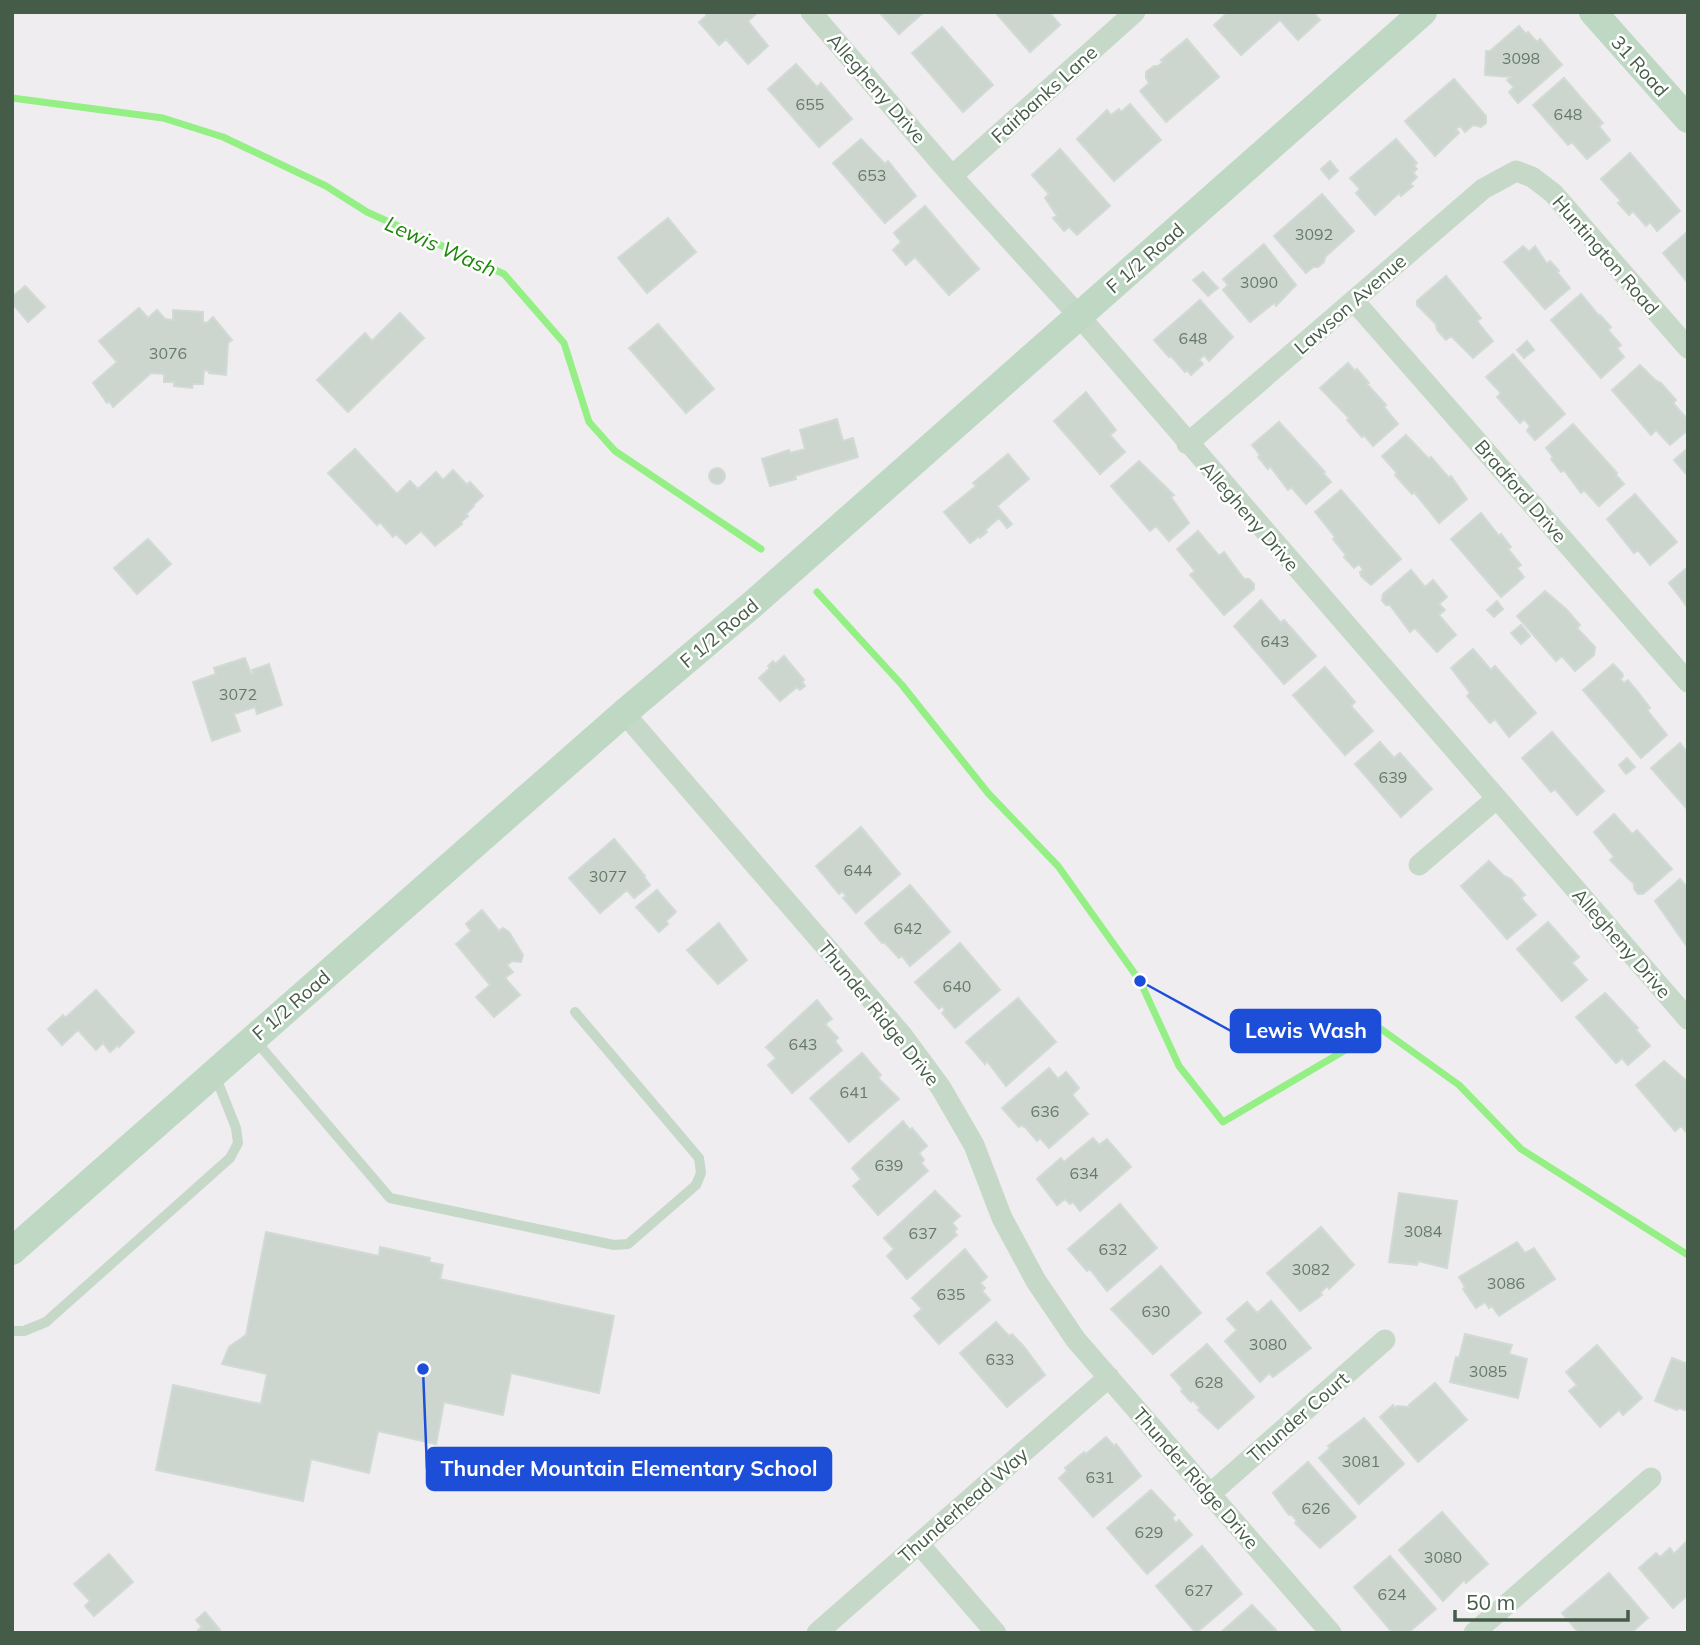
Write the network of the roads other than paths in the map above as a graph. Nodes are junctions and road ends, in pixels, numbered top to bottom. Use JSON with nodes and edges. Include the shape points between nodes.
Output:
{"nodes":[{"id":1,"x":811,"y":12,"type":"edge"},
{"id":2,"x":1423,"y":12,"type":"edge"},
{"id":3,"x":1593,"y":12,"type":"edge"},
{"id":4,"x":1122,"y":16,"type":"edge"},
{"id":5,"x":1688,"y":119,"type":"edge"},
{"id":6,"x":1516,"y":171,"type":"joint"},
{"id":7,"x":952,"y":176,"type":"junction"},
{"id":8,"x":1354,"y":300,"type":"junction"},
{"id":9,"x":1079,"y":316,"type":"junction"},
{"id":10,"x":1688,"y":348,"type":"edge"},
{"id":11,"x":1187,"y":444,"type":"junction"},
{"id":12,"x":1688,"y":682,"type":"edge"},
{"id":13,"x":624,"y":713,"type":"junction"},
{"id":14,"x":1496,"y":799,"type":"junction"},
{"id":15,"x":1419,"y":865,"type":"dead end"},
{"id":16,"x":575,"y":1012,"type":"dead end"},
{"id":17,"x":1688,"y":1019,"type":"edge"},
{"id":18,"x":254,"y":1038,"type":"junction"},
{"id":19,"x":214,"y":1073,"type":"junction"},
{"id":20,"x":12,"y":1251,"type":"edge"},
{"id":21,"x":12,"y":1331,"type":"edge"},
{"id":22,"x":1385,"y":1340,"type":"dead end"},
{"id":23,"x":1109,"y":1377,"type":"junction"},
{"id":24,"x":1651,"y":1478,"type":"dead end"},
{"id":25,"x":1210,"y":1494,"type":"junction"},
{"id":26,"x":919,"y":1544,"type":"junction"},
{"id":27,"x":817,"y":1633,"type":"edge"},
{"id":28,"x":996,"y":1633,"type":"edge"},
{"id":29,"x":1331,"y":1633,"type":"edge"},
{"id":30,"x":1474,"y":1633,"type":"edge"}],
"edges":[{"from":1,"to":7,"type":"street","name":"Allegheny Drive"},
{"from":2,"to":9,"type":"street","name":"F 1/2 Road"},
{"from":3,"to":5,"type":"street","name":"31 Road"},
{"from":4,"to":7,"type":"street","name":"Fairbanks Lane"},
{"from":6,"to":8,"type":"street","name":"Lawson Avenue","via":[[1483,189]]},
{"from":6,"to":10,"type":"street","name":"Huntington Road","via":[[1553,193]]},
{"from":7,"to":9,"type":"street","name":"Allegheny Drive"},
{"from":8,"to":11,"type":"street","name":"Lawson Avenue"},
{"from":8,"to":12,"type":"street","name":"Bradford Drive"},
{"from":9,"to":11,"type":"street","name":"Allegheny Drive"},
{"from":9,"to":13,"type":"street","name":"F 1/2 Road"},
{"from":11,"to":14,"type":"street","name":"Allegheny Drive"},
{"from":13,"to":18,"type":"street","name":"F 1/2 Road"},
{"from":13,"to":23,"type":"street","name":"Thunder Ridge Drive","via":[[902,1035],[941,1088],[974,1145],[1003,1218],[1036,1281],[1076,1340]]},
{"from":14,"to":15,"type":"street"},
{"from":14,"to":17,"type":"street","name":"Allegheny Drive"},
{"from":16,"to":18,"type":"lane","via":[[699,1158],[701,1173],[696,1185],[628,1244],[614,1245],[390,1198]]},
{"from":18,"to":19,"type":"street","name":"F 1/2 Road"},
{"from":19,"to":20,"type":"street","name":"F 1/2 Road"},
{"from":19,"to":21,"type":"lane","via":[[236,1128],[238,1143],[230,1158],[46,1322]]},
{"from":22,"to":25,"type":"street","name":"Thunder Court"},
{"from":23,"to":25,"type":"street","name":"Thunder Ridge Drive"},
{"from":23,"to":26,"type":"street","name":"Thunderhead Way"},
{"from":24,"to":30,"type":"street"},
{"from":25,"to":29,"type":"street","name":"Thunder Ridge Drive"},
{"from":26,"to":27,"type":"street","name":"Thunderhead Way"},
{"from":26,"to":28,"type":"street"}]}
